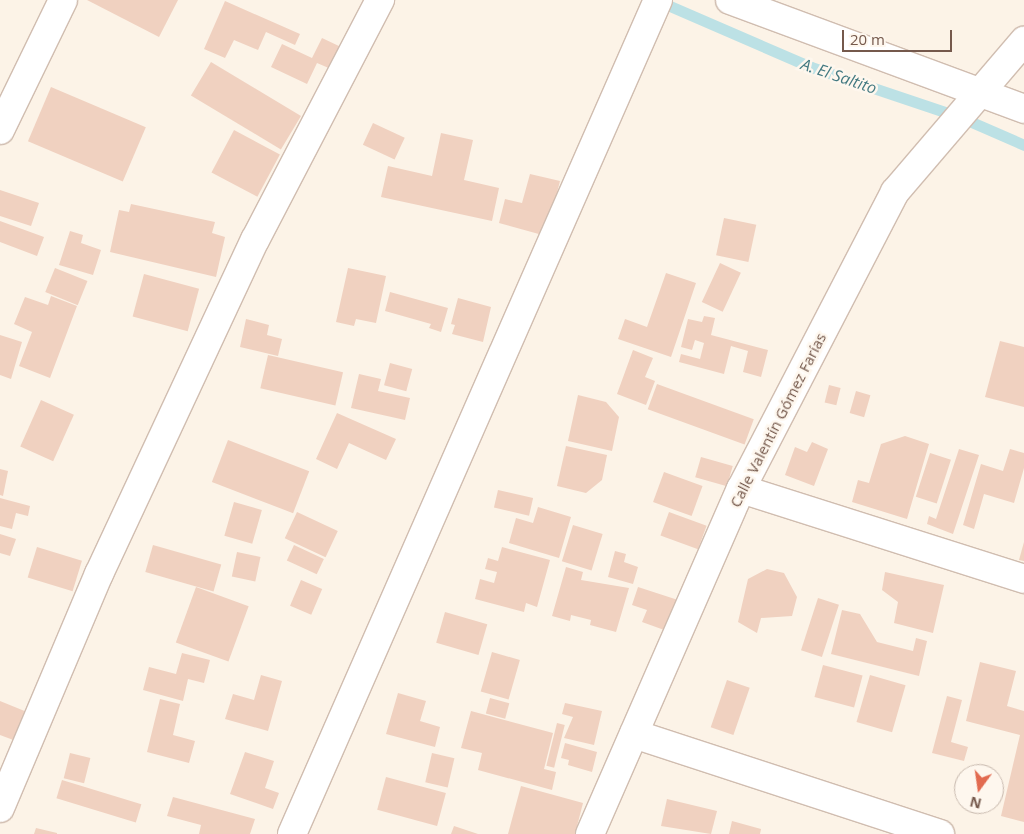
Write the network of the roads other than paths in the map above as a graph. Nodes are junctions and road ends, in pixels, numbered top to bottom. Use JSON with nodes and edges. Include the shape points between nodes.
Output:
{"nodes":[{"id":1,"x":63,"y":0,"type":"edge"},
{"id":2,"x":380,"y":0,"type":"edge"},
{"id":3,"x":658,"y":0,"type":"edge"},
{"id":4,"x":730,"y":0,"type":"edge"},
{"id":5,"x":1024,"y":41,"type":"edge"},
{"id":6,"x":980,"y":93,"type":"junction"},
{"id":7,"x":1024,"y":109,"type":"edge"},
{"id":8,"x":0,"y":130,"type":"edge"},
{"id":9,"x":741,"y":489,"type":"junction"},
{"id":10,"x":1024,"y":580,"type":"edge"},
{"id":11,"x":634,"y":734,"type":"junction"},
{"id":12,"x":0,"y":808,"type":"edge"},
{"id":13,"x":292,"y":834,"type":"edge"},
{"id":14,"x":590,"y":834,"type":"edge"},
{"id":15,"x":940,"y":834,"type":"edge"}],
"edges":[{"from":1,"to":8,"type":"street"},
{"from":2,"to":12,"type":"street","via":[[243,267],[99,574]]},
{"from":3,"to":13,"type":"street"},
{"from":4,"to":6,"type":"street"},
{"from":5,"to":6,"type":"street","name":"Calle Valentín Gómez Farías"},
{"from":6,"to":7,"type":"street"},
{"from":6,"to":9,"type":"street","name":"Calle Valentín Gómez Farías","via":[[895,192]]},
{"from":9,"to":10,"type":"street"},
{"from":9,"to":11,"type":"street","name":"Calle Valentín Gómez Farías"},
{"from":11,"to":14,"type":"street","name":"Calle Valentín Gómez Farías"},
{"from":11,"to":15,"type":"street"}]}
